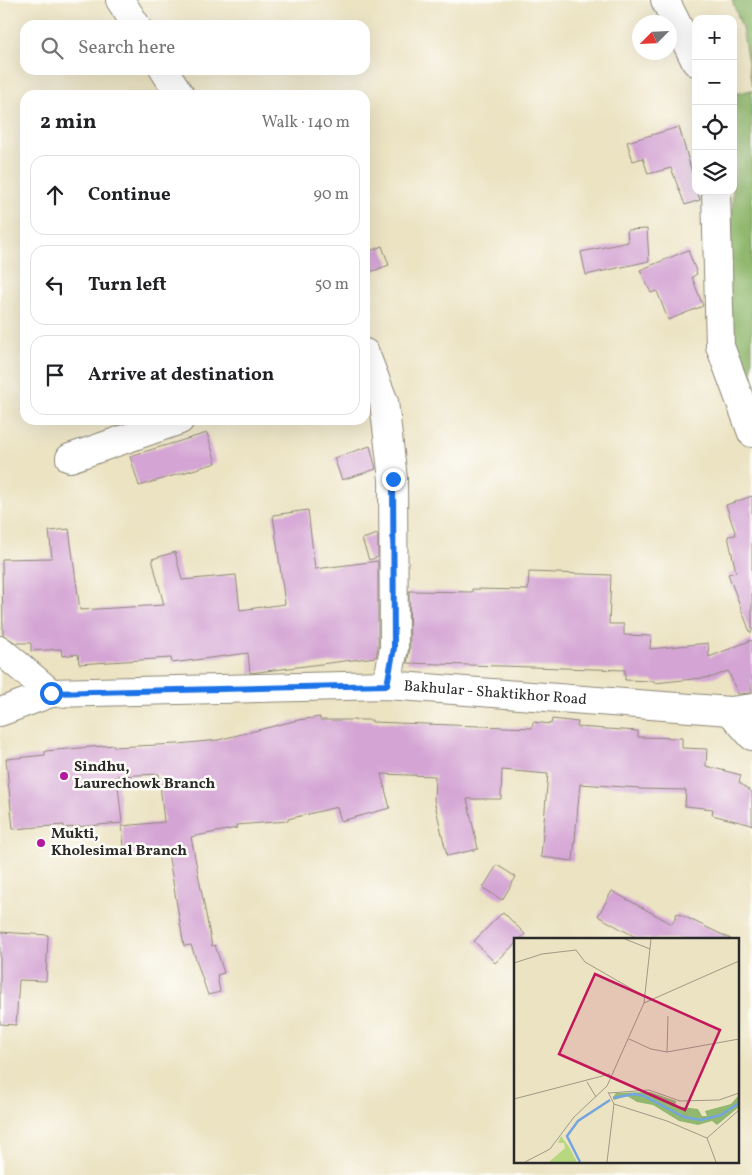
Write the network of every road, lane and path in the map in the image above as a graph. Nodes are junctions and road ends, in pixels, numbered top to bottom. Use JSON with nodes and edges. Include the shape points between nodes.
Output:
{"nodes":[{"id":1,"x":120,"y":0,"type":"edge"},
{"id":2,"x":665,"y":0,"type":"edge"},
{"id":3,"x":133,"y":20,"type":"edge"},
{"id":4,"x":695,"y":60,"type":"edge"},
{"id":5,"x":167,"y":75,"type":"edge"},
{"id":6,"x":177,"y":90,"type":"edge"},
{"id":7,"x":716,"y":195,"type":"edge"},
{"id":8,"x":370,"y":366,"type":"edge"},
{"id":9,"x":166,"y":425,"type":"edge"},
{"id":10,"x":752,"y":433,"type":"edge"},
{"id":11,"x":70,"y":458,"type":"dead end"},
{"id":12,"x":0,"y":650,"type":"edge"},
{"id":13,"x":387,"y":685,"type":"junction"},
{"id":14,"x":51,"y":693,"type":"junction"},
{"id":15,"x":741,"y":710,"type":"edge"},
{"id":16,"x":0,"y":712,"type":"edge"},
{"id":17,"x":752,"y":736,"type":"edge"}],
"edges":[{"from":1,"to":3,"type":"street"},
{"from":2,"to":4,"type":"street"},
{"from":5,"to":6,"type":"street"},
{"from":7,"to":10,"type":"street","via":[[720,346]]},
{"from":8,"to":13,"type":"street","via":[[384,402],[393,479],[394,648]]},
{"from":9,"to":11,"type":"street"},
{"from":12,"to":14,"type":"street"},
{"from":13,"to":14,"type":"street","name":"Bakhular - Shaktikhor Road"},
{"from":13,"to":15,"type":"street","name":"Bakhular - Shaktikhor Road"},
{"from":14,"to":16,"type":"street","name":"Bakhular - Shaktikhor Road"},
{"from":15,"to":17,"type":"street"}]}
